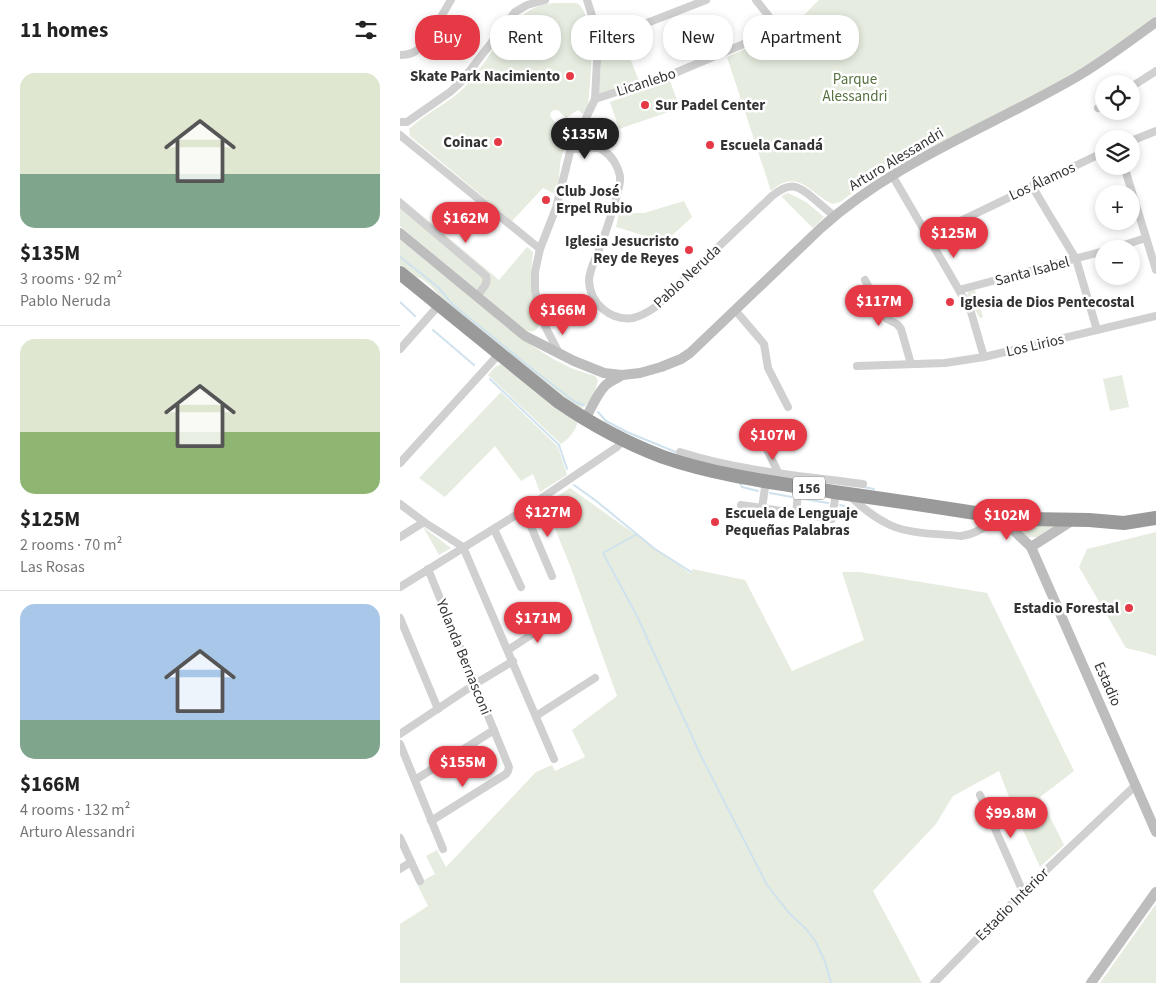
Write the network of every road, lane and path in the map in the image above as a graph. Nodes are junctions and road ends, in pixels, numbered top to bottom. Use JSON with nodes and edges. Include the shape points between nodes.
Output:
{"nodes":[{"id":1,"x":451,"y":0,"type":"edge"},
{"id":2,"x":545,"y":0,"type":"edge"},
{"id":3,"x":587,"y":0,"type":"edge"},
{"id":4,"x":706,"y":0,"type":"edge"},
{"id":5,"x":756,"y":0,"type":"edge"},
{"id":6,"x":592,"y":15,"type":"edge"},
{"id":7,"x":653,"y":21,"type":"edge"},
{"id":8,"x":1156,"y":22,"type":"edge"},
{"id":9,"x":400,"y":55,"type":"edge"},
{"id":10,"x":597,"y":60,"type":"edge"},
{"id":11,"x":1156,"y":71,"type":"edge"},
{"id":12,"x":1140,"y":81,"type":"edge"},
{"id":13,"x":594,"y":99,"type":"junction"},
{"id":14,"x":404,"y":122,"type":"edge"},
{"id":15,"x":584,"y":124,"type":"junction"},
{"id":16,"x":1156,"y":132,"type":"edge"},
{"id":17,"x":401,"y":137,"type":"edge"},
{"id":18,"x":1140,"y":138,"type":"edge"},
{"id":19,"x":598,"y":148,"type":"junction"},
{"id":20,"x":571,"y":149,"type":"junction"},
{"id":21,"x":1095,"y":156,"type":"edge"},
{"id":22,"x":892,"y":175,"type":"junction"},
{"id":23,"x":1127,"y":175,"type":"edge"},
{"id":24,"x":1032,"y":186,"type":"junction"},
{"id":25,"x":400,"y":203,"type":"edge"},
{"id":26,"x":834,"y":216,"type":"junction"},
{"id":27,"x":400,"y":233,"type":"edge"},
{"id":28,"x":927,"y":236,"type":"junction"},
{"id":29,"x":1146,"y":238,"type":"junction"},
{"id":30,"x":1140,"y":240,"type":"edge"},
{"id":31,"x":540,"y":249,"type":"junction"},
{"id":32,"x":1095,"y":254,"type":"edge"},
{"id":33,"x":1076,"y":259,"type":"junction"},
{"id":34,"x":1156,"y":270,"type":"edge"},
{"id":35,"x":400,"y":273,"type":"edge"},
{"id":36,"x":865,"y":280,"type":"dead end"},
{"id":37,"x":959,"y":290,"type":"junction"},
{"id":38,"x":476,"y":296,"type":"junction"},
{"id":39,"x":439,"y":305,"type":"junction"},
{"id":40,"x":734,"y":310,"type":"junction"},
{"id":41,"x":1156,"y":316,"type":"edge"},
{"id":42,"x":546,"y":328,"type":"junction"},
{"id":43,"x":1097,"y":330,"type":"junction"},
{"id":44,"x":538,"y":343,"type":"junction"},
{"id":45,"x":400,"y":349,"type":"edge"},
{"id":46,"x":499,"y":354,"type":"junction"},
{"id":47,"x":559,"y":354,"type":"junction"},
{"id":48,"x":984,"y":357,"type":"junction"},
{"id":49,"x":912,"y":364,"type":"junction"},
{"id":50,"x":857,"y":366,"type":"dead end"},
{"id":51,"x":604,"y":373,"type":"junction"},
{"id":52,"x":622,"y":375,"type":"junction"},
{"id":53,"x":606,"y":385,"type":"junction"},
{"id":54,"x":788,"y":407,"type":"dead end"},
{"id":55,"x":585,"y":420,"type":"junction"},
{"id":56,"x":754,"y":423,"type":"dead end"},
{"id":57,"x":623,"y":440,"type":"junction"},
{"id":58,"x":680,"y":452,"type":"dead end"},
{"id":59,"x":400,"y":463,"type":"edge"},
{"id":60,"x":773,"y":479,"type":"junction"},
{"id":61,"x":863,"y":484,"type":"dead end"},
{"id":62,"x":800,"y":486,"type":"junction"},
{"id":63,"x":842,"y":493,"type":"junction"},
{"id":64,"x":400,"y":504,"type":"edge"},
{"id":65,"x":741,"y":505,"type":"dead end"},
{"id":66,"x":762,"y":508,"type":"junction"},
{"id":67,"x":524,"y":510,"type":"junction"},
{"id":68,"x":1156,"y":510,"type":"edge"},
{"id":69,"x":796,"y":513,"type":"junction"},
{"id":70,"x":1000,"y":517,"type":"junction"},
{"id":71,"x":1156,"y":518,"type":"edge"},
{"id":72,"x":1073,"y":520,"type":"junction"},
{"id":73,"x":1089,"y":520,"type":"junction"},
{"id":74,"x":424,"y":522,"type":"junction"},
{"id":75,"x":494,"y":529,"type":"junction"},
{"id":76,"x":400,"y":538,"type":"edge"},
{"id":77,"x":463,"y":547,"type":"junction"},
{"id":78,"x":1032,"y":547,"type":"junction"},
{"id":79,"x":428,"y":569,"type":"junction"},
{"id":80,"x":552,"y":576,"type":"dead end"},
{"id":81,"x":400,"y":587,"type":"edge"},
{"id":82,"x":521,"y":587,"type":"dead end"},
{"id":83,"x":400,"y":618,"type":"edge"},
{"id":84,"x":557,"y":618,"type":"dead end"},
{"id":85,"x":508,"y":650,"type":"junction"},
{"id":86,"x":513,"y":661,"type":"junction"},
{"id":87,"x":595,"y":678,"type":"dead end"},
{"id":88,"x":475,"y":684,"type":"junction"},
{"id":89,"x":438,"y":709,"type":"junction"},
{"id":90,"x":536,"y":716,"type":"junction"},
{"id":91,"x":494,"y":730,"type":"junction"},
{"id":92,"x":400,"y":734,"type":"edge"},
{"id":93,"x":400,"y":744,"type":"edge"},
{"id":94,"x":554,"y":759,"type":"dead end"},
{"id":95,"x":415,"y":780,"type":"junction"},
{"id":96,"x":1136,"y":785,"type":"junction"},
{"id":97,"x":980,"y":794,"type":"dead end"},
{"id":98,"x":431,"y":821,"type":"junction"},
{"id":99,"x":1156,"y":832,"type":"edge"},
{"id":100,"x":400,"y":838,"type":"edge"},
{"id":101,"x":443,"y":849,"type":"dead end"},
{"id":102,"x":411,"y":862,"type":"junction"},
{"id":103,"x":400,"y":869,"type":"edge"},
{"id":104,"x":420,"y":881,"type":"dead end"},
{"id":105,"x":1023,"y":892,"type":"junction"},
{"id":106,"x":1156,"y":892,"type":"edge"},
{"id":107,"x":934,"y":983,"type":"edge"},
{"id":108,"x":1090,"y":983,"type":"edge"}],
"edges":[{"from":1,"to":9,"type":"street","via":[[418,49]]},
{"from":2,"to":14,"type":"street","via":[[515,12],[461,82]]},
{"from":3,"to":6,"type":"street"},
{"from":4,"to":7,"type":"street"},
{"from":5,"to":13,"type":"street","name":"Licanlebo","via":[[779,29],[675,73]]},
{"from":8,"to":22,"type":"street","name":"Arturo Alessandri","via":[[1077,76]]},
{"from":10,"to":13,"type":"street"},
{"from":11,"to":12,"type":"street"},
{"from":13,"to":15,"type":"street"},
{"from":14,"to":17,"type":"street"},
{"from":15,"to":19,"type":"street","name":"Pablo Neruda"},
{"from":15,"to":20,"type":"street"},
{"from":16,"to":18,"type":"street"},
{"from":17,"to":31,"type":"street"},
{"from":19,"to":20,"type":"street"},
{"from":19,"to":26,"type":"street","name":"Pablo Neruda","via":[[612,159],[620,182],[607,231],[590,273],[590,285],[593,297],[604,311],[621,318],[633,318],[650,311],[780,189],[800,188]]},
{"from":20,"to":31,"type":"street","via":[[556,208]]},
{"from":21,"to":24,"type":"street","name":"Los Álamos"},
{"from":22,"to":26,"type":"street","name":"Arturo Alessandri"},
{"from":22,"to":28,"type":"street"},
{"from":23,"to":29,"type":"street"},
{"from":24,"to":28,"type":"street","name":"Los Álamos"},
{"from":24,"to":33,"type":"street"},
{"from":25,"to":38,"type":"street","via":[[486,276],[487,283]]},
{"from":26,"to":40,"type":"street","name":"Arturo Alessandri"},
{"from":27,"to":38,"type":"street","name":"Arturo Alessandri"},
{"from":28,"to":37,"type":"street"},
{"from":29,"to":30,"type":"street"},
{"from":29,"to":34,"type":"street"},
{"from":31,"to":42,"type":"street","via":[[535,290]]},
{"from":32,"to":33,"type":"street","name":"Santa Isabel"},
{"from":33,"to":37,"type":"street","name":"Santa Isabel"},
{"from":33,"to":43,"type":"street"},
{"from":35,"to":39,"type":"highway","number":"156"},
{"from":36,"to":49,"type":"street","via":[[882,314],[900,329]]},
{"from":37,"to":48,"type":"street","via":[[971,312]]},
{"from":38,"to":44,"type":"street","name":"Arturo Alessandri"},
{"from":39,"to":45,"type":"street"},
{"from":39,"to":46,"type":"highway","number":"156"},
{"from":40,"to":52,"type":"street","name":"Arturo Alessandri","via":[[681,359],[651,371]]},
{"from":40,"to":54,"type":"street","via":[[764,344],[768,368]]},
{"from":41,"to":43,"type":"street","name":"Los Lirios"},
{"from":42,"to":44,"type":"street"},
{"from":42,"to":47,"type":"street"},
{"from":43,"to":48,"type":"street","name":"Los Lirios"},
{"from":44,"to":47,"type":"street","name":"Arturo Alessandri"},
{"from":46,"to":55,"type":"highway","number":"156"},
{"from":46,"to":59,"type":"street"},
{"from":47,"to":51,"type":"street","name":"Arturo Alessandri"},
{"from":48,"to":49,"type":"street","name":"Los Lirios"},
{"from":49,"to":50,"type":"street","name":"Los Lirios"},
{"from":51,"to":52,"type":"street","name":"Arturo Alessandri"},
{"from":51,"to":53,"type":"street"},
{"from":52,"to":53,"type":"street","name":"Arturo Alessandri"},
{"from":53,"to":55,"type":"street","name":"Arturo Alessandri"},
{"from":55,"to":57,"type":"highway","number":"156"},
{"from":56,"to":60,"type":"street","via":[[777,470]]},
{"from":57,"to":60,"type":"highway","number":"156","via":[[702,468]]},
{"from":57,"to":67,"type":"street"},
{"from":58,"to":60,"type":"street"},
{"from":60,"to":61,"type":"street"},
{"from":60,"to":62,"type":"highway","number":"156"},
{"from":60,"to":66,"type":"street"},
{"from":62,"to":63,"type":"highway","number":"156"},
{"from":62,"to":69,"type":"street"},
{"from":63,"to":69,"type":"street","via":[[832,519]]},
{"from":63,"to":70,"type":"highway","number":"156"},
{"from":63,"to":70,"type":"street","via":[[875,517],[907,530],[961,536],[984,528]]},
{"from":64,"to":74,"type":"street"},
{"from":65,"to":66,"type":"street"},
{"from":66,"to":69,"type":"street"},
{"from":67,"to":75,"type":"street"},
{"from":67,"to":80,"type":"street"},
{"from":68,"to":73,"type":"highway","number":"156"},
{"from":70,"to":72,"type":"highway","number":"156"},
{"from":70,"to":78,"type":"street","name":"Estadio"},
{"from":71,"to":73,"type":"highway","number":"156","via":[[1124,523]]},
{"from":72,"to":73,"type":"highway","number":"156"},
{"from":72,"to":78,"type":"street"},
{"from":74,"to":76,"type":"street"},
{"from":74,"to":77,"type":"street"},
{"from":75,"to":77,"type":"street"},
{"from":75,"to":82,"type":"street"},
{"from":77,"to":79,"type":"street"},
{"from":77,"to":85,"type":"street"},
{"from":78,"to":96,"type":"street","name":"Estadio"},
{"from":79,"to":81,"type":"street"},
{"from":79,"to":88,"type":"street","name":"Yolanda Bernasconi"},
{"from":83,"to":89,"type":"street"},
{"from":84,"to":85,"type":"street"},
{"from":85,"to":86,"type":"street"},
{"from":86,"to":88,"type":"street"},
{"from":86,"to":90,"type":"street"},
{"from":87,"to":90,"type":"street"},
{"from":88,"to":89,"type":"street"},
{"from":88,"to":91,"type":"street","name":"Yolanda Bernasconi"},
{"from":89,"to":92,"type":"street"},
{"from":90,"to":94,"type":"street"},
{"from":91,"to":95,"type":"street"},
{"from":91,"to":98,"type":"street","name":"Yolanda Bernasconi","via":[[508,766],[506,774]]},
{"from":93,"to":95,"type":"street"},
{"from":95,"to":98,"type":"street"},
{"from":96,"to":99,"type":"street","name":"Estadio"},
{"from":96,"to":105,"type":"street","name":"Estadio Interior"},
{"from":97,"to":105,"type":"street"},
{"from":98,"to":101,"type":"street"},
{"from":100,"to":102,"type":"street"},
{"from":102,"to":103,"type":"street"},
{"from":102,"to":104,"type":"street"},
{"from":105,"to":107,"type":"street","name":"Estadio Interior"},
{"from":106,"to":108,"type":"street"}]}
